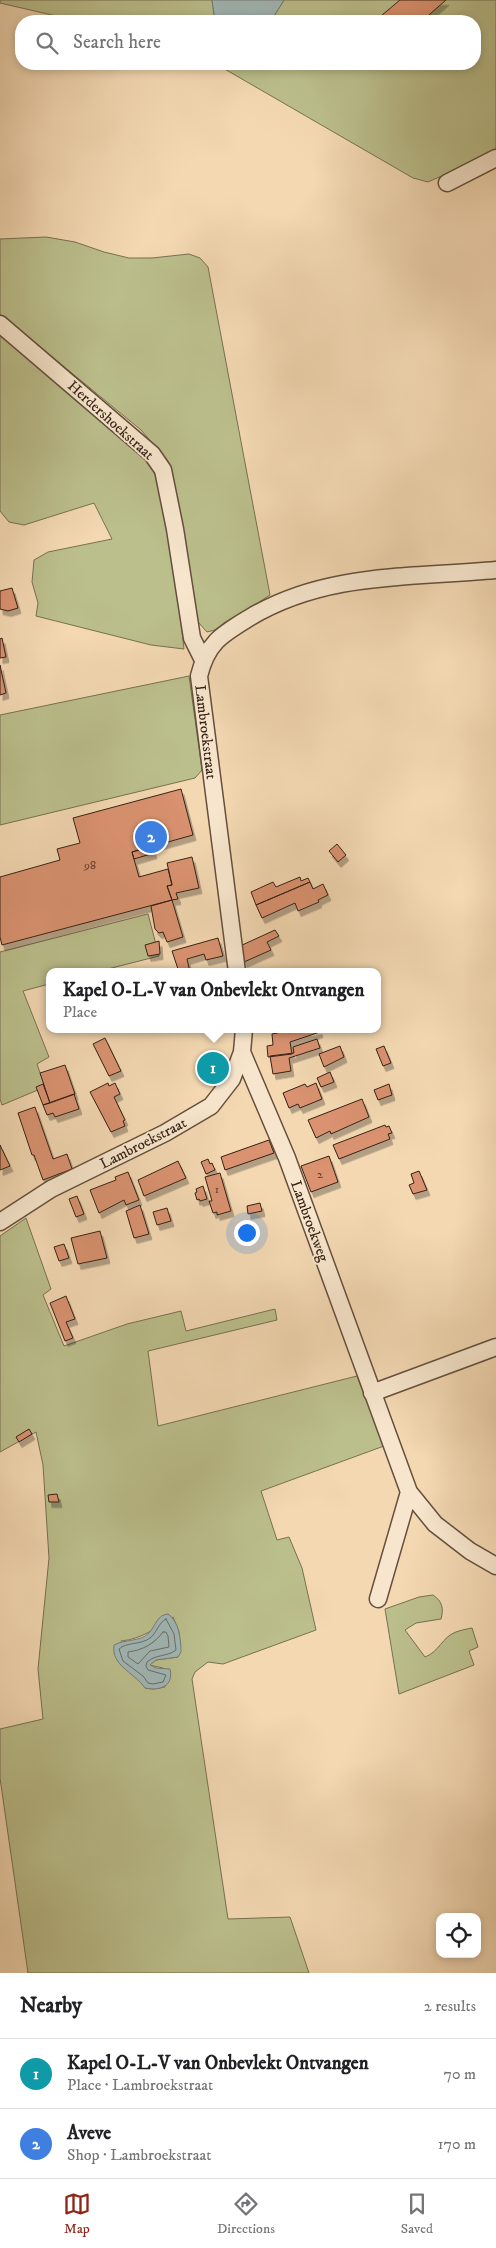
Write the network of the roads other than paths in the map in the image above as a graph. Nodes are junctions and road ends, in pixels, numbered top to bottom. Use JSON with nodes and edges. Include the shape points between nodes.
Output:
{"nodes":[{"id":1,"x":496,"y":158,"type":"edge"},
{"id":2,"x":447,"y":183,"type":"dead end"},
{"id":3,"x":0,"y":324,"type":"edge"},
{"id":4,"x":496,"y":570,"type":"edge"},
{"id":5,"x":203,"y":660,"type":"junction"},
{"id":6,"x":236,"y":968,"type":"edge"},
{"id":7,"x":244,"y":1033,"type":"edge"},
{"id":8,"x":242,"y":1052,"type":"junction"},
{"id":9,"x":0,"y":1222,"type":"edge"},
{"id":10,"x":496,"y":1347,"type":"edge"},
{"id":11,"x":372,"y":1393,"type":"junction"},
{"id":12,"x":409,"y":1492,"type":"junction"},
{"id":13,"x":496,"y":1566,"type":"edge"},
{"id":14,"x":378,"y":1599,"type":"dead end"}],
"edges":[{"from":1,"to":2,"type":"street"},
{"from":3,"to":5,"type":"street","name":"Herdershoekstraat","via":[[152,454],[163,470],[192,638]]},
{"from":4,"to":5,"type":"street","name":"Lambroekstraat","via":[[380,577],[324,586],[268,606],[220,636]]},
{"from":5,"to":6,"type":"street","name":"Lambroekstraat","via":[[199,676]]},
{"from":7,"to":8,"type":"street","name":"Lambroekstraat"},
{"from":8,"to":9,"type":"street","name":"Lambroekstraat","via":[[232,1079],[211,1106],[165,1133],[51,1189]]},
{"from":8,"to":11,"type":"street","name":"Lambroekweg","via":[[287,1158]]},
{"from":10,"to":11,"type":"street"},
{"from":11,"to":12,"type":"street","name":"Lambroekweg"},
{"from":12,"to":13,"type":"street","name":"Lambroekweg","via":[[435,1524]]},
{"from":12,"to":14,"type":"street"}]}
